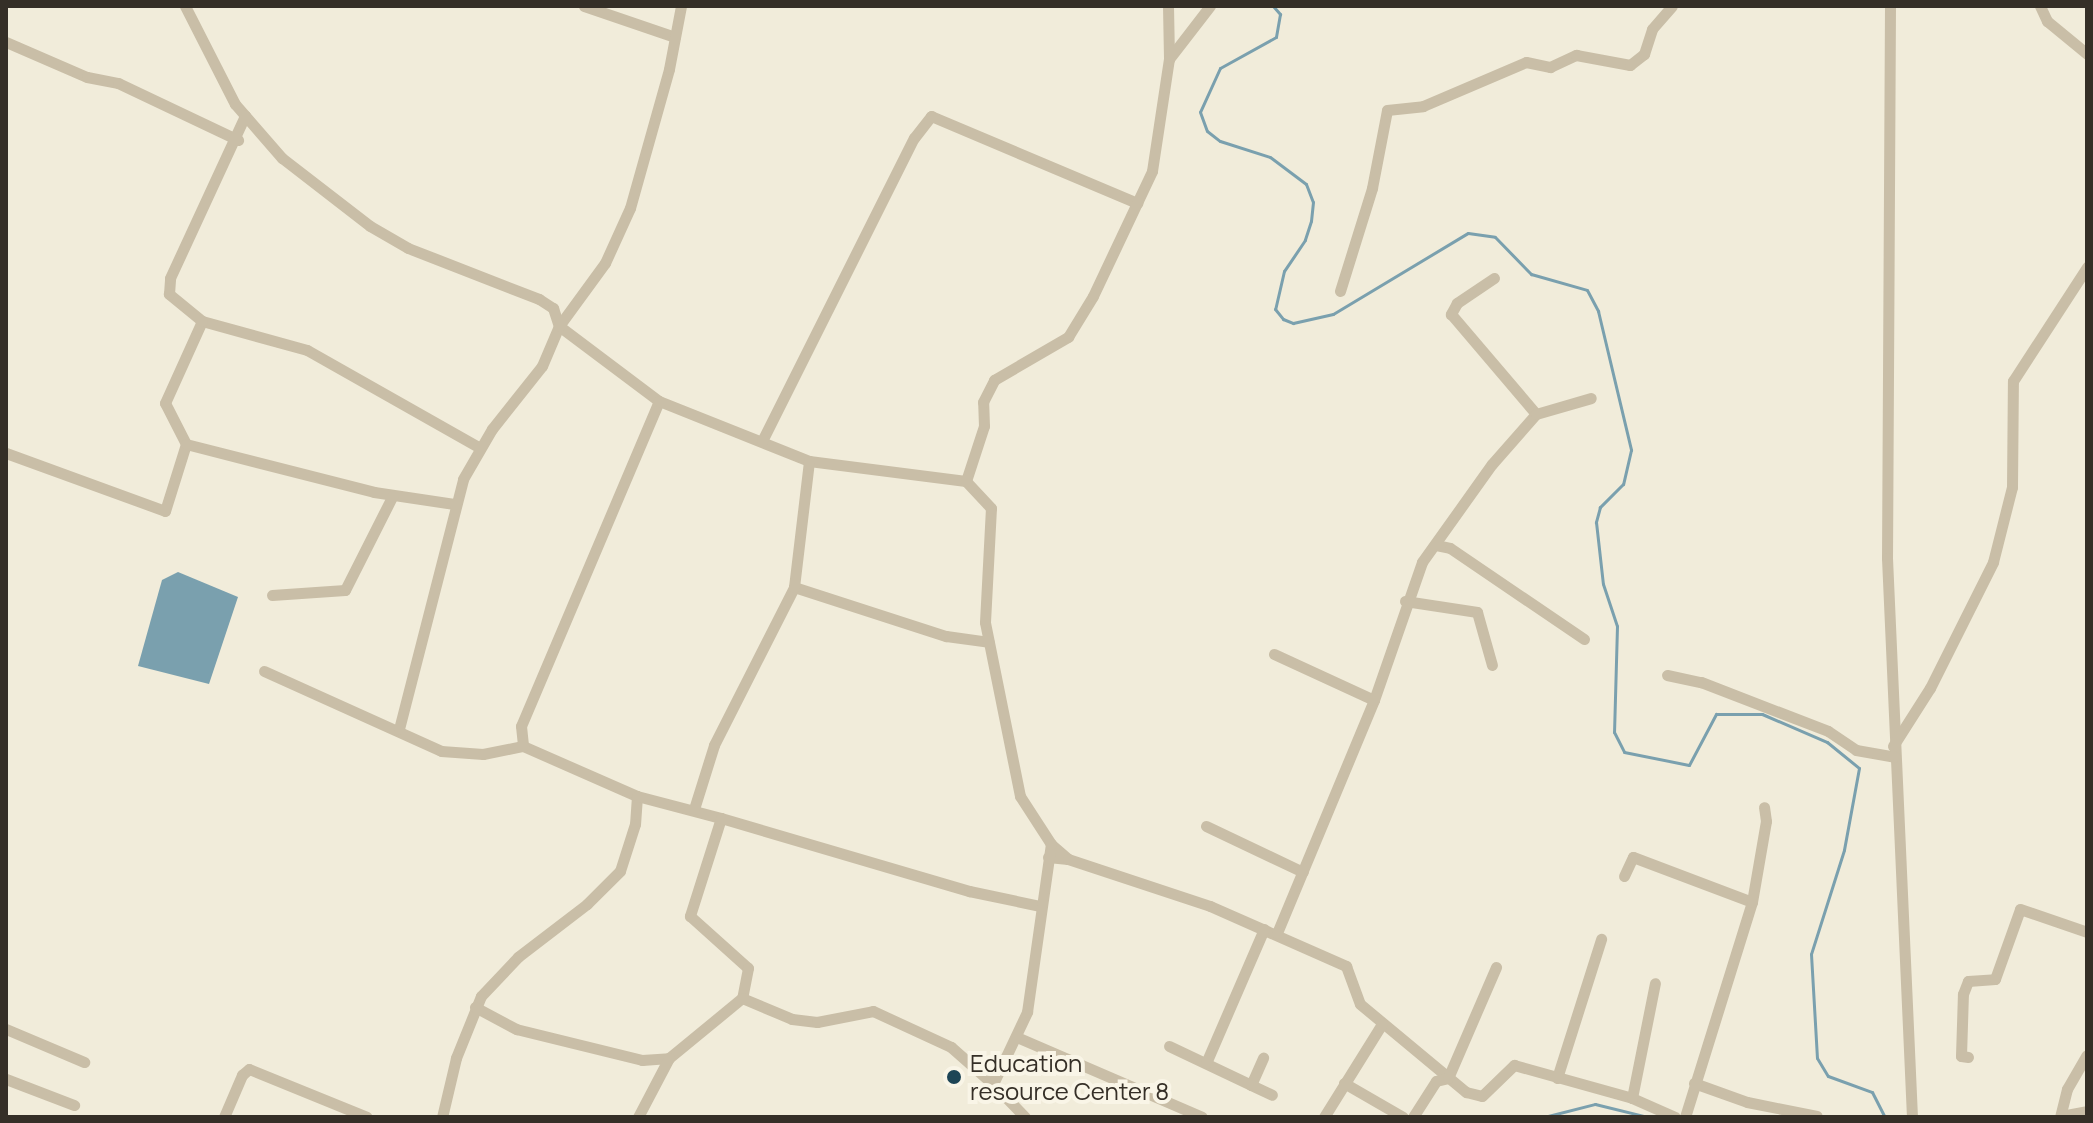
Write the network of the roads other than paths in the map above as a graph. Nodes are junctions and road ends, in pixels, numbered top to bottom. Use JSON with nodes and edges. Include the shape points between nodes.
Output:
{"nodes":[{"id":1,"x":185,"y":6,"type":"edge"},
{"id":2,"x":584,"y":6,"type":"edge"},
{"id":3,"x":681,"y":6,"type":"edge"},
{"id":4,"x":1168,"y":6,"type":"edge"},
{"id":5,"x":1210,"y":6,"type":"edge"},
{"id":6,"x":1672,"y":6,"type":"edge"},
{"id":7,"x":1890,"y":6,"type":"edge"},
{"id":8,"x":2040,"y":6,"type":"edge"},
{"id":9,"x":675,"y":37,"type":"junction"},
{"id":10,"x":6,"y":42,"type":"edge"},
{"id":11,"x":2087,"y":54,"type":"edge"},
{"id":12,"x":1169,"y":59,"type":"junction"},
{"id":13,"x":245,"y":116,"type":"junction"},
{"id":14,"x":238,"y":140,"type":"junction"},
{"id":15,"x":1137,"y":203,"type":"junction"},
{"id":16,"x":2087,"y":267,"type":"edge"},
{"id":17,"x":1494,"y":278,"type":"dead end"},
{"id":18,"x":1340,"y":291,"type":"dead end"},
{"id":19,"x":202,"y":321,"type":"junction"},
{"id":20,"x":559,"y":326,"type":"junction"},
{"id":21,"x":1591,"y":398,"type":"dead end"},
{"id":22,"x":659,"y":401,"type":"junction"},
{"id":23,"x":1536,"y":414,"type":"junction"},
{"id":24,"x":762,"y":441,"type":"junction"},
{"id":25,"x":186,"y":444,"type":"junction"},
{"id":26,"x":480,"y":448,"type":"junction"},
{"id":27,"x":6,"y":453,"type":"edge"},
{"id":28,"x":809,"y":461,"type":"junction"},
{"id":29,"x":966,"y":481,"type":"junction"},
{"id":30,"x":393,"y":495,"type":"junction"},
{"id":31,"x":454,"y":504,"type":"junction"},
{"id":32,"x":1436,"y":545,"type":"junction"},
{"id":33,"x":794,"y":587,"type":"junction"},
{"id":34,"x":272,"y":595,"type":"dead end"},
{"id":35,"x":1405,"y":601,"type":"junction"},
{"id":36,"x":1584,"y":639,"type":"dead end"},
{"id":37,"x":989,"y":642,"type":"junction"},
{"id":38,"x":1274,"y":654,"type":"dead end"},
{"id":39,"x":1492,"y":665,"type":"dead end"},
{"id":40,"x":264,"y":671,"type":"dead end"},
{"id":41,"x":1667,"y":675,"type":"dead end"},
{"id":42,"x":1374,"y":700,"type":"junction"},
{"id":43,"x":399,"y":729,"type":"junction"},
{"id":44,"x":523,"y":746,"type":"junction"},
{"id":45,"x":1893,"y":752,"type":"junction"},
{"id":46,"x":637,"y":796,"type":"junction"},
{"id":47,"x":657,"y":804,"type":"junction"},
{"id":48,"x":1764,"y":807,"type":"dead end"},
{"id":49,"x":694,"y":809,"type":"junction"},
{"id":50,"x":721,"y":818,"type":"junction"},
{"id":51,"x":635,"y":824,"type":"junction"},
{"id":52,"x":1206,"y":826,"type":"dead end"},
{"id":53,"x":1051,"y":844,"type":"junction"},
{"id":54,"x":1048,"y":857,"type":"junction"},
{"id":55,"x":1068,"y":859,"type":"junction"},
{"id":56,"x":1303,"y":872,"type":"junction"},
{"id":57,"x":1624,"y":876,"type":"dead end"},
{"id":58,"x":1752,"y":902,"type":"junction"},
{"id":59,"x":1040,"y":906,"type":"junction"},
{"id":60,"x":1264,"y":929,"type":"junction"},
{"id":61,"x":2087,"y":932,"type":"edge"},
{"id":62,"x":1277,"y":933,"type":"junction"},
{"id":63,"x":1601,"y":939,"type":"dead end"},
{"id":64,"x":1496,"y":967,"type":"dead end"},
{"id":65,"x":1655,"y":983,"type":"dead end"},
{"id":66,"x":742,"y":998,"type":"junction"},
{"id":67,"x":475,"y":1007,"type":"junction"},
{"id":68,"x":1382,"y":1024,"type":"junction"},
{"id":69,"x":6,"y":1029,"type":"edge"},
{"id":70,"x":1019,"y":1038,"type":"junction"},
{"id":71,"x":1169,"y":1046,"type":"dead end"},
{"id":72,"x":2087,"y":1055,"type":"edge"},
{"id":73,"x":1968,"y":1057,"type":"dead end"},
{"id":74,"x":669,"y":1058,"type":"junction"},
{"id":75,"x":1263,"y":1058,"type":"dead end"},
{"id":76,"x":84,"y":1062,"type":"dead end"},
{"id":77,"x":1206,"y":1063,"type":"junction"},
{"id":78,"x":1448,"y":1078,"type":"junction"},
{"id":79,"x":1557,"y":1078,"type":"junction"},
{"id":80,"x":6,"y":1079,"type":"edge"},
{"id":81,"x":1344,"y":1083,"type":"junction"},
{"id":82,"x":1694,"y":1083,"type":"junction"},
{"id":83,"x":993,"y":1084,"type":"junction"},
{"id":84,"x":1251,"y":1085,"type":"junction"},
{"id":85,"x":1272,"y":1095,"type":"dead end"},
{"id":86,"x":1632,"y":1098,"type":"junction"},
{"id":87,"x":74,"y":1105,"type":"dead end"},
{"id":88,"x":2087,"y":1111,"type":"edge"},
{"id":89,"x":1817,"y":1116,"type":"edge"},
{"id":90,"x":2061,"y":1116,"type":"edge"},
{"id":91,"x":224,"y":1117,"type":"edge"},
{"id":92,"x":367,"y":1117,"type":"edge"},
{"id":93,"x":442,"y":1117,"type":"edge"},
{"id":94,"x":638,"y":1117,"type":"edge"},
{"id":95,"x":1025,"y":1117,"type":"edge"},
{"id":96,"x":1202,"y":1117,"type":"edge"},
{"id":97,"x":1324,"y":1117,"type":"edge"},
{"id":98,"x":1403,"y":1117,"type":"edge"},
{"id":99,"x":1413,"y":1117,"type":"edge"},
{"id":100,"x":1675,"y":1117,"type":"edge"},
{"id":101,"x":1685,"y":1117,"type":"edge"},
{"id":102,"x":1912,"y":1117,"type":"edge"}],
"edges":[{"from":1,"to":13,"type":"street"},
{"from":2,"to":9,"type":"street"},
{"from":3,"to":9,"type":"street"},
{"from":4,"to":12,"type":"street"},
{"from":5,"to":12,"type":"street"},
{"from":6,"to":18,"type":"street","via":[[1652,29],[1644,54],[1630,65],[1576,55],[1550,67],[1526,62],[1423,106],[1387,110],[1372,188]]},
{"from":7,"to":45,"type":"street","via":[[1886,511]]},
{"from":8,"to":11,"type":"street","via":[[2047,21]]},
{"from":9,"to":20,"type":"street","via":[[630,208],[605,263]]},
{"from":10,"to":14,"type":"street","via":[[87,77],[118,83]]},
{"from":12,"to":15,"type":"street","via":[[1159,140]]},
{"from":13,"to":14,"type":"street"},
{"from":13,"to":20,"type":"street","via":[[282,158],[370,226],[408,248],[539,299],[553,308]]},
{"from":14,"to":19,"type":"street","via":[[170,278],[169,294]]},
{"from":15,"to":24,"type":"street","via":[[931,116],[914,138]]},
{"from":15,"to":29,"type":"street","via":[[1068,337],[994,380],[983,402],[984,426]]},
{"from":16,"to":45,"type":"street","via":[[2013,381],[2012,487],[1993,562]]},
{"from":17,"to":23,"type":"street","via":[[1457,303],[1451,314]]},
{"from":19,"to":25,"type":"street","via":[[165,403]]},
{"from":19,"to":26,"type":"street","via":[[307,350]]},
{"from":20,"to":22,"type":"street"},
{"from":20,"to":26,"type":"street","via":[[542,366]]},
{"from":21,"to":23,"type":"street"},
{"from":22,"to":24,"type":"street"},
{"from":22,"to":44,"type":"street","via":[[521,726]]},
{"from":23,"to":32,"type":"street","via":[[1492,464]]},
{"from":24,"to":28,"type":"street"},
{"from":25,"to":27,"type":"street","via":[[165,511]]},
{"from":25,"to":30,"type":"street"},
{"from":26,"to":31,"type":"street"},
{"from":28,"to":29,"type":"street"},
{"from":28,"to":33,"type":"street"},
{"from":29,"to":37,"type":"street","via":[[991,508],[993,529],[984,570]]},
{"from":30,"to":31,"type":"street"},
{"from":30,"to":34,"type":"street","via":[[345,590]]},
{"from":31,"to":43,"type":"street","via":[[448,554]]},
{"from":32,"to":35,"type":"street"},
{"from":32,"to":36,"type":"street","via":[[1450,548]]},
{"from":33,"to":37,"type":"street","via":[[946,636]]},
{"from":33,"to":49,"type":"street","via":[[714,745]]},
{"from":35,"to":39,"type":"street","via":[[1477,612]]},
{"from":35,"to":42,"type":"street"},
{"from":37,"to":53,"type":"street","via":[[1020,796]]},
{"from":38,"to":42,"type":"street"},
{"from":40,"to":43,"type":"street"},
{"from":41,"to":45,"type":"street","via":[[1701,682],[1828,731],[1856,750]]},
{"from":42,"to":56,"type":"street"},
{"from":43,"to":44,"type":"street","via":[[441,751],[483,754]]},
{"from":44,"to":46,"type":"street"},
{"from":45,"to":102,"type":"street"},
{"from":46,"to":47,"type":"street"},
{"from":46,"to":51,"type":"street"},
{"from":47,"to":49,"type":"street"},
{"from":47,"to":51,"type":"street"},
{"from":48,"to":58,"type":"street"},
{"from":49,"to":50,"type":"street"},
{"from":50,"to":59,"type":"street","via":[[969,891]]},
{"from":50,"to":66,"type":"street","via":[[690,916],[748,968]]},
{"from":51,"to":67,"type":"street","via":[[620,871],[518,957]]},
{"from":52,"to":56,"type":"street"},
{"from":53,"to":54,"type":"street"},
{"from":53,"to":55,"type":"street"},
{"from":54,"to":55,"type":"street"},
{"from":54,"to":59,"type":"street"},
{"from":55,"to":60,"type":"street"},
{"from":56,"to":62,"type":"street"},
{"from":57,"to":58,"type":"street","via":[[1633,857]]},
{"from":58,"to":82,"type":"street"},
{"from":59,"to":70,"type":"street","via":[[1036,970]]},
{"from":60,"to":62,"type":"street"},
{"from":60,"to":77,"type":"street"},
{"from":61,"to":73,"type":"street","via":[[2020,909],[1995,979],[1968,981],[1963,994],[1961,1056]]},
{"from":62,"to":68,"type":"street","via":[[1346,966],[1360,1004]]},
{"from":63,"to":79,"type":"street"},
{"from":64,"to":78,"type":"street"},
{"from":65,"to":86,"type":"street"},
{"from":66,"to":74,"type":"street"},
{"from":66,"to":83,"type":"street","via":[[792,1019],[817,1022],[873,1011],[951,1047]]},
{"from":67,"to":74,"type":"street","via":[[516,1029],[581,1048],[642,1060]]},
{"from":67,"to":93,"type":"street"},
{"from":68,"to":78,"type":"street"},
{"from":68,"to":81,"type":"street"},
{"from":69,"to":76,"type":"street"},
{"from":70,"to":83,"type":"street"},
{"from":70,"to":96,"type":"street"},
{"from":71,"to":77,"type":"street"},
{"from":72,"to":90,"type":"street","via":[[2067,1089]]},
{"from":74,"to":94,"type":"street"},
{"from":75,"to":84,"type":"street"},
{"from":77,"to":84,"type":"street"},
{"from":78,"to":79,"type":"street","via":[[1482,1096],[1514,1065]]},
{"from":78,"to":99,"type":"street","via":[[1436,1081]]},
{"from":79,"to":86,"type":"street"},
{"from":80,"to":87,"type":"street"},
{"from":81,"to":97,"type":"street"},
{"from":81,"to":98,"type":"street"},
{"from":82,"to":89,"type":"street","via":[[1747,1102]]},
{"from":82,"to":101,"type":"street"},
{"from":83,"to":95,"type":"street"},
{"from":84,"to":85,"type":"street"},
{"from":86,"to":100,"type":"street"},
{"from":88,"to":90,"type":"street"},
{"from":91,"to":92,"type":"street","via":[[249,1069]]}]}
